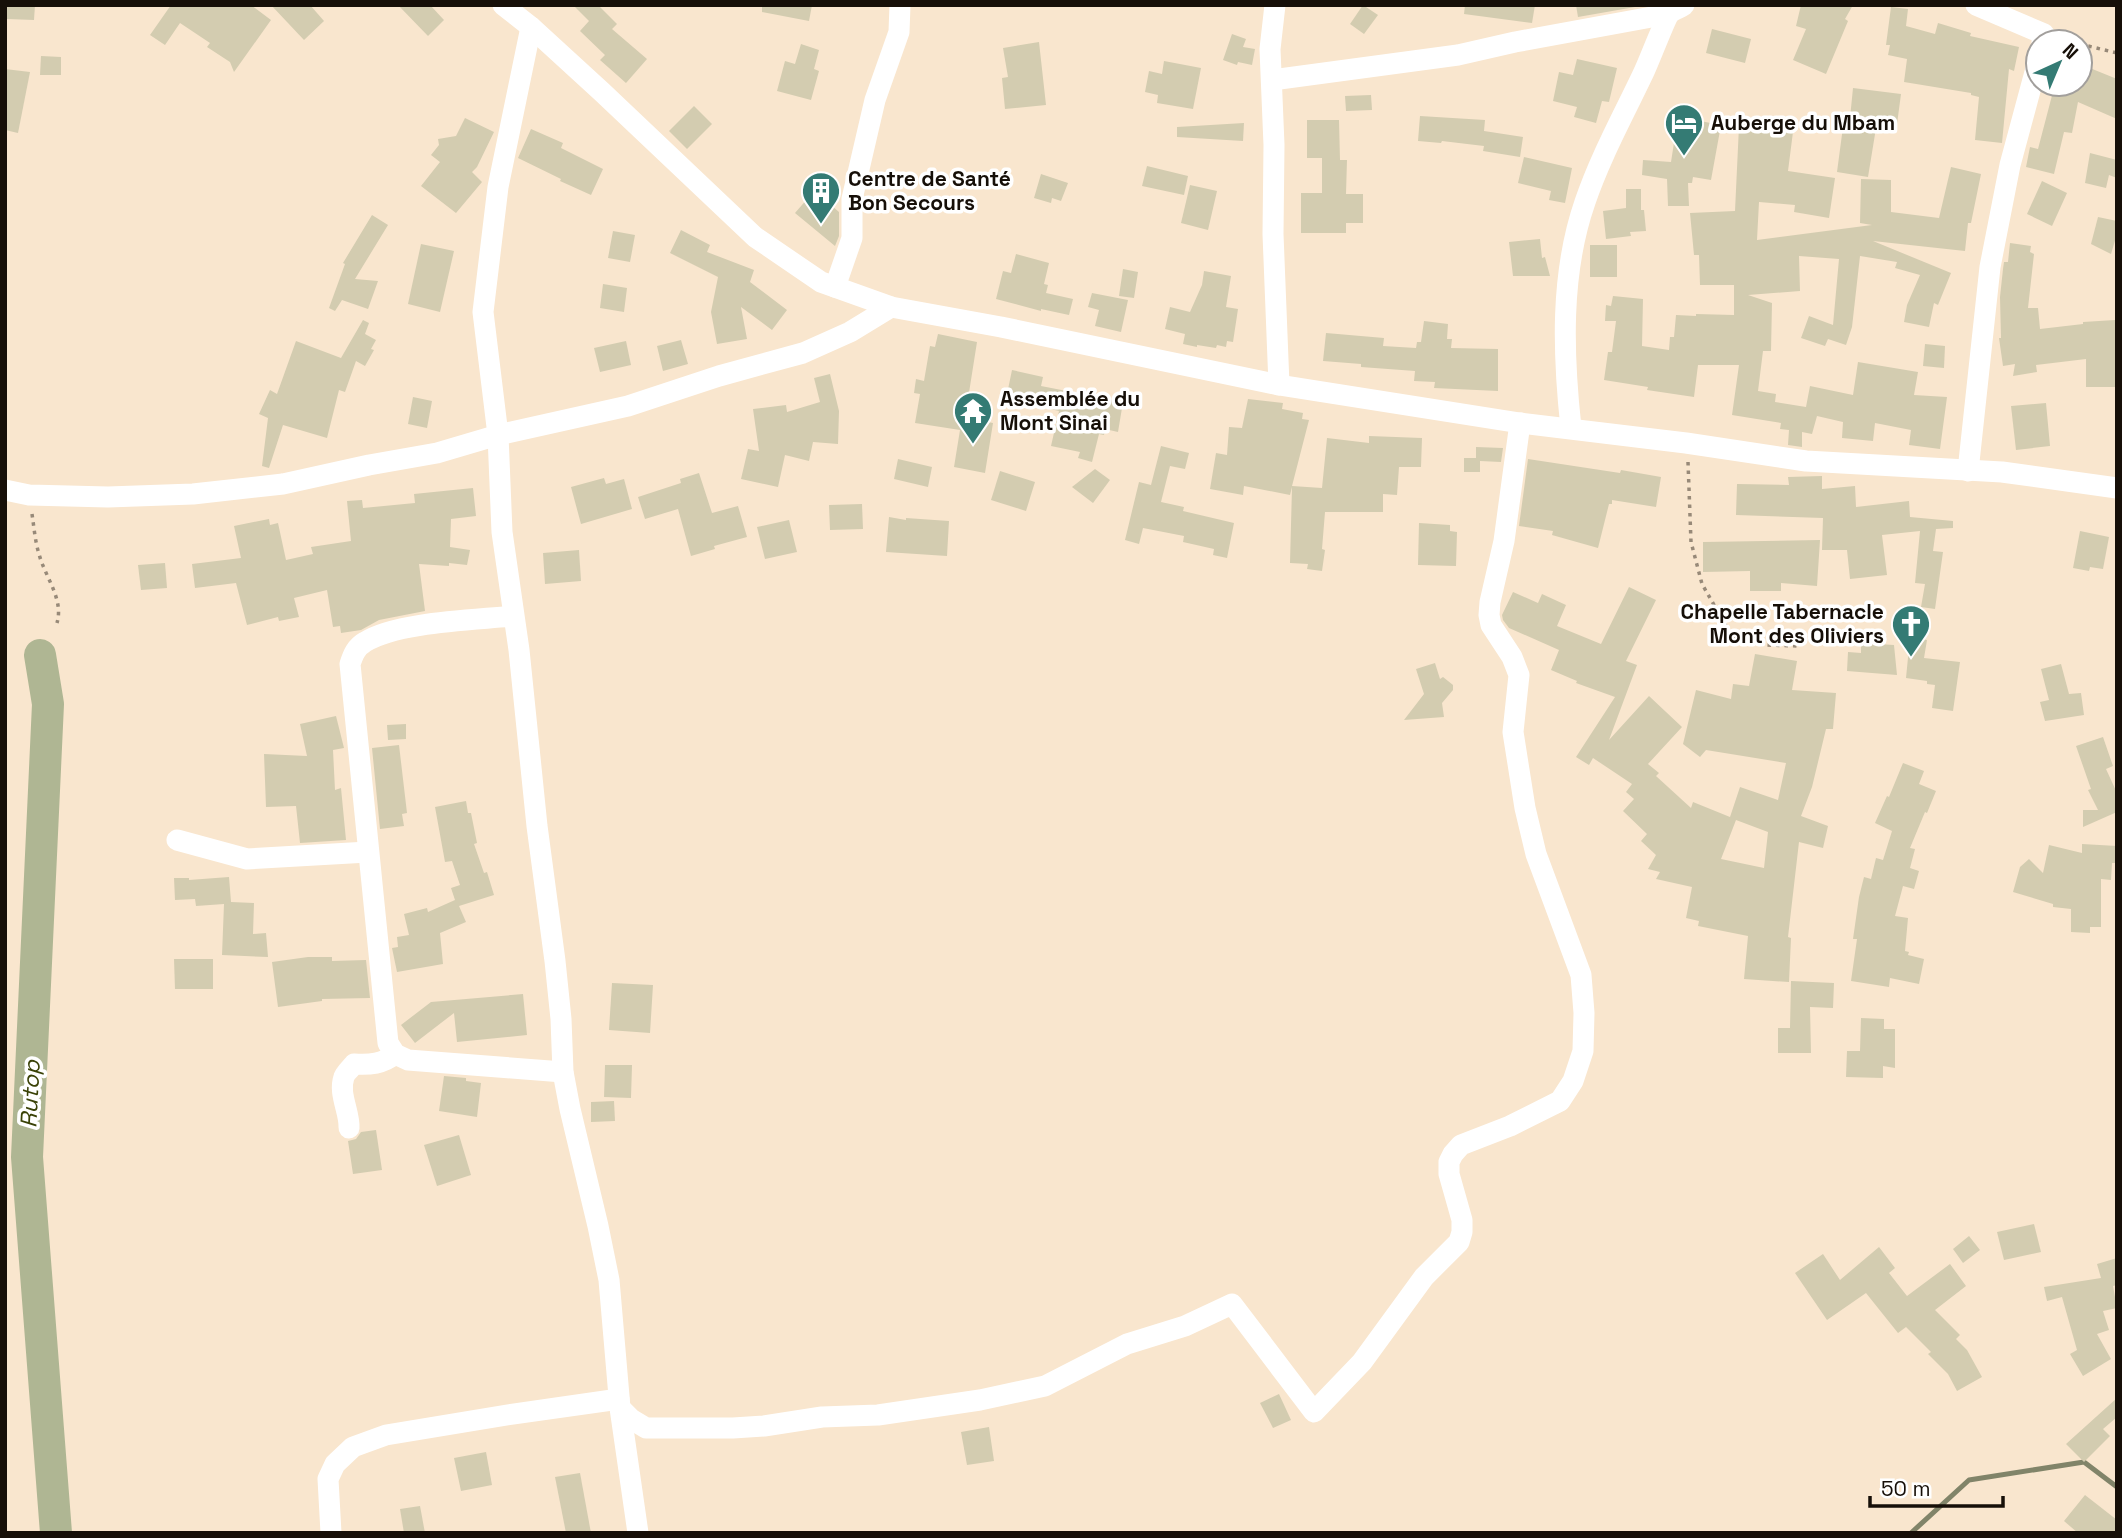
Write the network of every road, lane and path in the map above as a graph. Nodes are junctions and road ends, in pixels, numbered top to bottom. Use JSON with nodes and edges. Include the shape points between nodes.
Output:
{"nodes":[{"id":1,"x":503,"y":5,"type":"edge"},
{"id":2,"x":900,"y":5,"type":"edge"},
{"id":3,"x":1275,"y":5,"type":"edge"},
{"id":4,"x":1976,"y":5,"type":"edge"},
{"id":5,"x":1676,"y":10,"type":"edge"},
{"id":6,"x":531,"y":27,"type":"junction"},
{"id":7,"x":2030,"y":28,"type":"edge"},
{"id":8,"x":2094,"y":47,"type":"edge"},
{"id":9,"x":2117,"y":53,"type":"edge"},
{"id":10,"x":1272,"y":80,"type":"junction"},
{"id":11,"x":2028,"y":98,"type":"edge"},
{"id":12,"x":835,"y":287,"type":"junction"},
{"id":13,"x":891,"y":307,"type":"junction"},
{"id":14,"x":1279,"y":385,"type":"junction"},
{"id":15,"x":1520,"y":423,"type":"junction"},
{"id":16,"x":1571,"y":428,"type":"junction"},
{"id":17,"x":498,"y":435,"type":"junction"},
{"id":18,"x":1686,"y":443,"type":"junction"},
{"id":19,"x":1968,"y":471,"type":"junction"},
{"id":20,"x":2117,"y":488,"type":"edge"},
{"id":21,"x":5,"y":490,"type":"edge"},
{"id":22,"x":29,"y":495,"type":"junction"},
{"id":23,"x":513,"y":616,"type":"junction"},
{"id":24,"x":57,"y":624,"type":"dead end"},
{"id":25,"x":1800,"y":646,"type":"dead end"},
{"id":26,"x":177,"y":840,"type":"dead end"},
{"id":27,"x":368,"y":852,"type":"junction"},
{"id":28,"x":395,"y":1054,"type":"junction"},
{"id":29,"x":564,"y":1072,"type":"junction"},
{"id":30,"x":349,"y":1128,"type":"dead end"},
{"id":31,"x":620,"y":1404,"type":"junction"},
{"id":32,"x":331,"y":1533,"type":"edge"},
{"id":33,"x":638,"y":1533,"type":"edge"}],
"edges":[{"from":1,"to":6,"type":"street"},
{"from":2,"to":12,"type":"street","via":[[899,32],[875,100],[852,199],[852,238]]},
{"from":3,"to":10,"type":"street"},
{"from":4,"to":7,"type":"street"},
{"from":5,"to":10,"type":"street","via":[[1458,55]]},
{"from":5,"to":16,"type":"street","via":[[1605,152],[1574,246],[1565,338]]},
{"from":6,"to":12,"type":"street","via":[[755,237]]},
{"from":6,"to":17,"type":"street","via":[[498,187],[483,312]]},
{"from":8,"to":9,"type":"path"},
{"from":10,"to":14,"type":"street"},
{"from":11,"to":19,"type":"street","via":[[1990,267]]},
{"from":12,"to":13,"type":"street"},
{"from":13,"to":14,"type":"street"},
{"from":13,"to":17,"type":"street","via":[[803,353],[628,406]]},
{"from":14,"to":15,"type":"street"},
{"from":15,"to":16,"type":"street"},
{"from":15,"to":31,"type":"street","via":[[1489,615],[1520,675],[1513,732],[1525,808],[1536,854],[1581,975],[1583,1051],[1560,1101],[1461,1145],[1452,1154],[1449,1174],[1462,1220],[1459,1242],[1424,1276],[1362,1362],[1314,1412],[1232,1304],[1185,1326],[1127,1344],[1045,1386],[981,1400],[722,1429],[646,1428],[631,1419]]},
{"from":16,"to":18,"type":"street"},
{"from":17,"to":22,"type":"street","via":[[437,453],[283,484],[193,494]]},
{"from":17,"to":23,"type":"street","via":[[502,532]]},
{"from":18,"to":19,"type":"street","via":[[1806,461]]},
{"from":18,"to":25,"type":"path","via":[[1691,542],[1702,584],[1734,638]]},
{"from":19,"to":20,"type":"street"},
{"from":21,"to":22,"type":"street"},
{"from":22,"to":24,"type":"path","via":[[38,553],[59,603]]},
{"from":23,"to":27,"type":"street","via":[[406,628],[362,643],[354,653],[350,664]]},
{"from":23,"to":29,"type":"street"},
{"from":26,"to":27,"type":"street","via":[[247,859]]},
{"from":27,"to":28,"type":"street","via":[[388,1043]]},
{"from":28,"to":29,"type":"street","via":[[408,1060]]},
{"from":28,"to":30,"type":"street","via":[[386,1061],[354,1064],[344,1077]]},
{"from":29,"to":31,"type":"street","via":[[609,1280]]},
{"from":31,"to":32,"type":"street","via":[[507,1415],[386,1435],[352,1447],[328,1479]]},
{"from":31,"to":33,"type":"street"}]}
